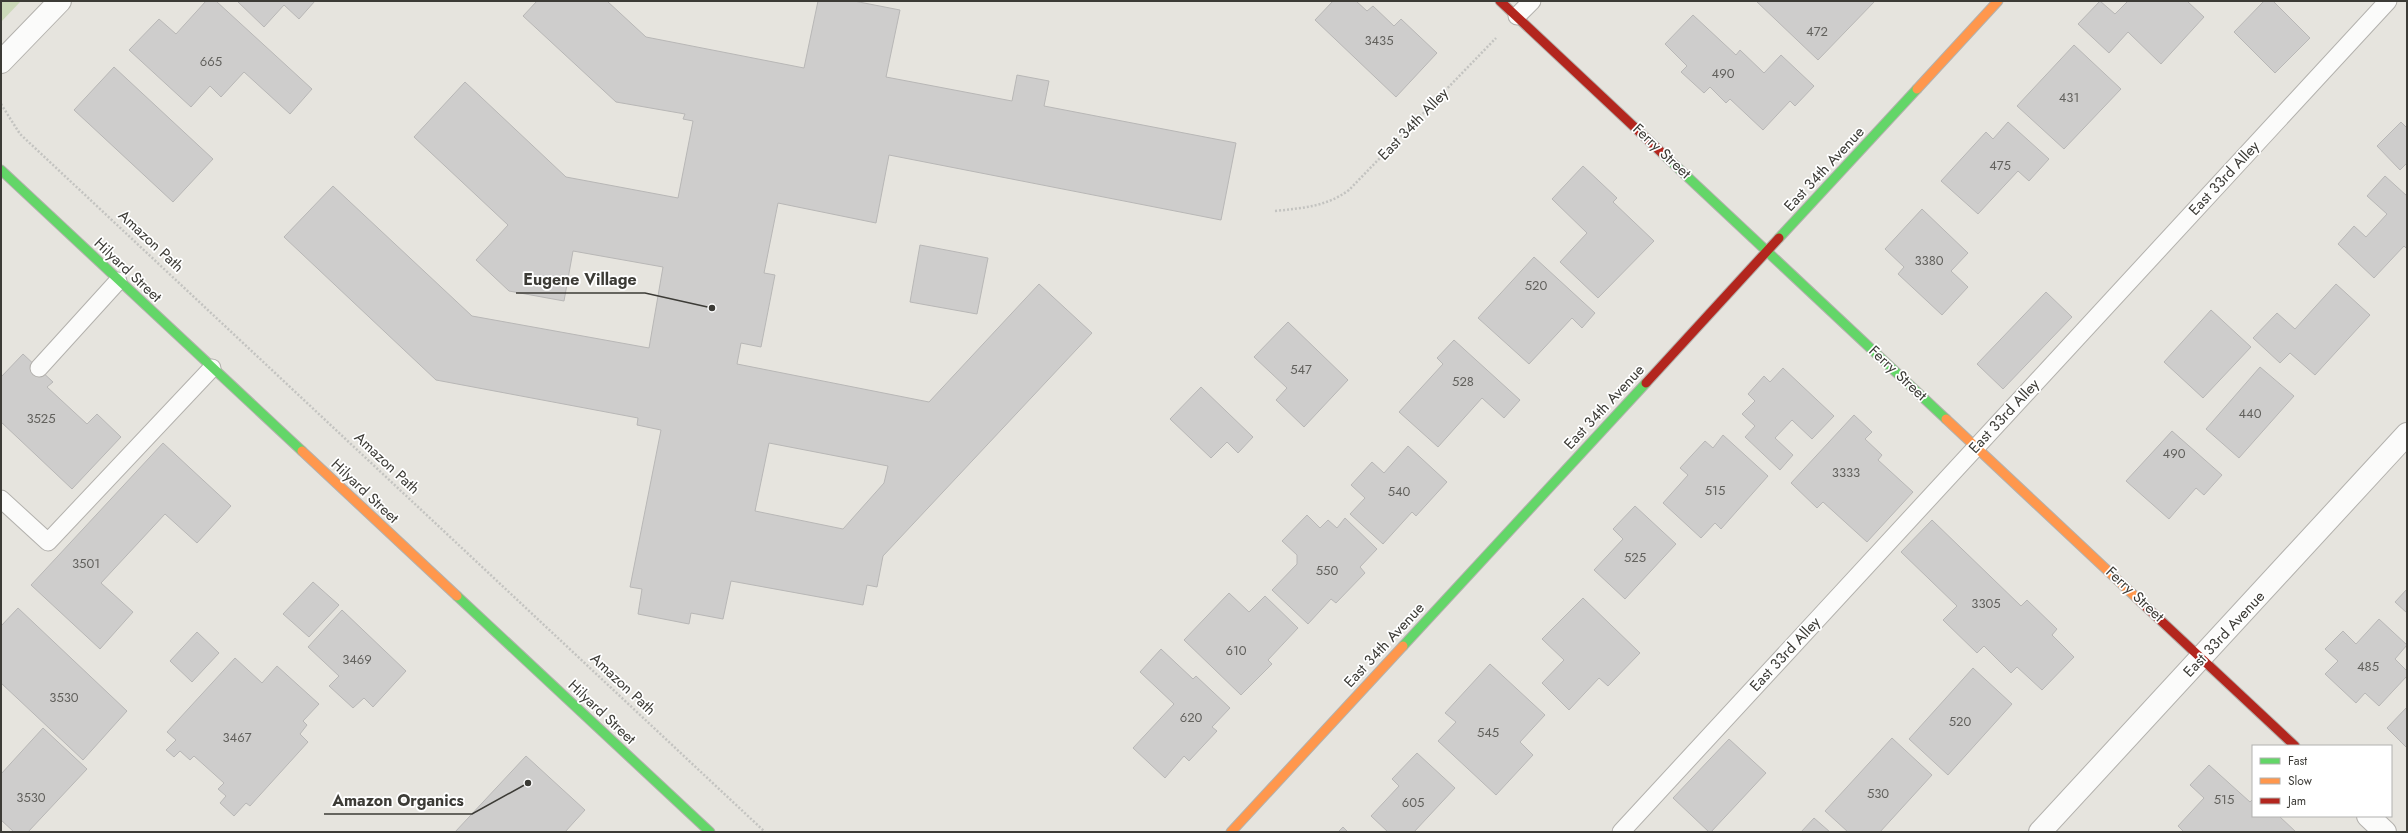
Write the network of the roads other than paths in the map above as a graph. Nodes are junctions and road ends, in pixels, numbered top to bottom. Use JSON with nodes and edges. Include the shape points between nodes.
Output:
{"nodes":[{"id":1,"x":60,"y":1,"type":"edge"},
{"id":2,"x":1500,"y":1,"type":"edge"},
{"id":3,"x":1532,"y":1,"type":"edge"},
{"id":4,"x":1998,"y":1,"type":"edge"},
{"id":5,"x":2388,"y":1,"type":"edge"},
{"id":6,"x":1517,"y":16,"type":"junction"},
{"id":7,"x":1,"y":62,"type":"edge"},
{"id":8,"x":1,"y":170,"type":"edge"},
{"id":9,"x":1767,"y":250,"type":"junction"},
{"id":10,"x":118,"y":281,"type":"junction"},
{"id":11,"x":39,"y":368,"type":"dead end"},
{"id":12,"x":212,"y":368,"type":"junction"},
{"id":13,"x":2407,"y":434,"type":"edge"},
{"id":14,"x":1976,"y":446,"type":"junction"},
{"id":15,"x":1,"y":499,"type":"edge"},
{"id":16,"x":2202,"y":657,"type":"junction"},
{"id":17,"x":2294,"y":745,"type":"edge"},
{"id":18,"x":2369,"y":817,"type":"edge"},
{"id":19,"x":710,"y":832,"type":"edge"},
{"id":20,"x":1231,"y":832,"type":"edge"},
{"id":21,"x":1621,"y":832,"type":"edge"},
{"id":22,"x":2040,"y":832,"type":"edge"},
{"id":23,"x":2385,"y":832,"type":"edge"}],
"edges":[{"from":1,"to":7,"type":"street"},
{"from":2,"to":6,"type":"street","name":"Ferry Street"},
{"from":3,"to":6,"type":"lane"},
{"from":4,"to":9,"type":"street","name":"East 34th Avenue"},
{"from":5,"to":14,"type":"lane","name":"East 33rd Alley"},
{"from":6,"to":9,"type":"street","name":"Ferry Street"},
{"from":8,"to":10,"type":"street","name":"Hilyard Street"},
{"from":9,"to":14,"type":"street","name":"Ferry Street"},
{"from":9,"to":20,"type":"street","name":"East 34th Avenue"},
{"from":10,"to":11,"type":"lane"},
{"from":10,"to":12,"type":"street","name":"Hilyard Street"},
{"from":12,"to":15,"type":"lane","via":[[48,542]]},
{"from":12,"to":19,"type":"street","name":"Hilyard Street"},
{"from":13,"to":16,"type":"street","name":"East 33rd Avenue"},
{"from":14,"to":16,"type":"street","name":"Ferry Street"},
{"from":14,"to":21,"type":"lane","name":"East 33rd Alley"},
{"from":16,"to":17,"type":"street","name":"Ferry Street"},
{"from":16,"to":22,"type":"street","name":"East 33rd Avenue"},
{"from":18,"to":23,"type":"street"}]}
